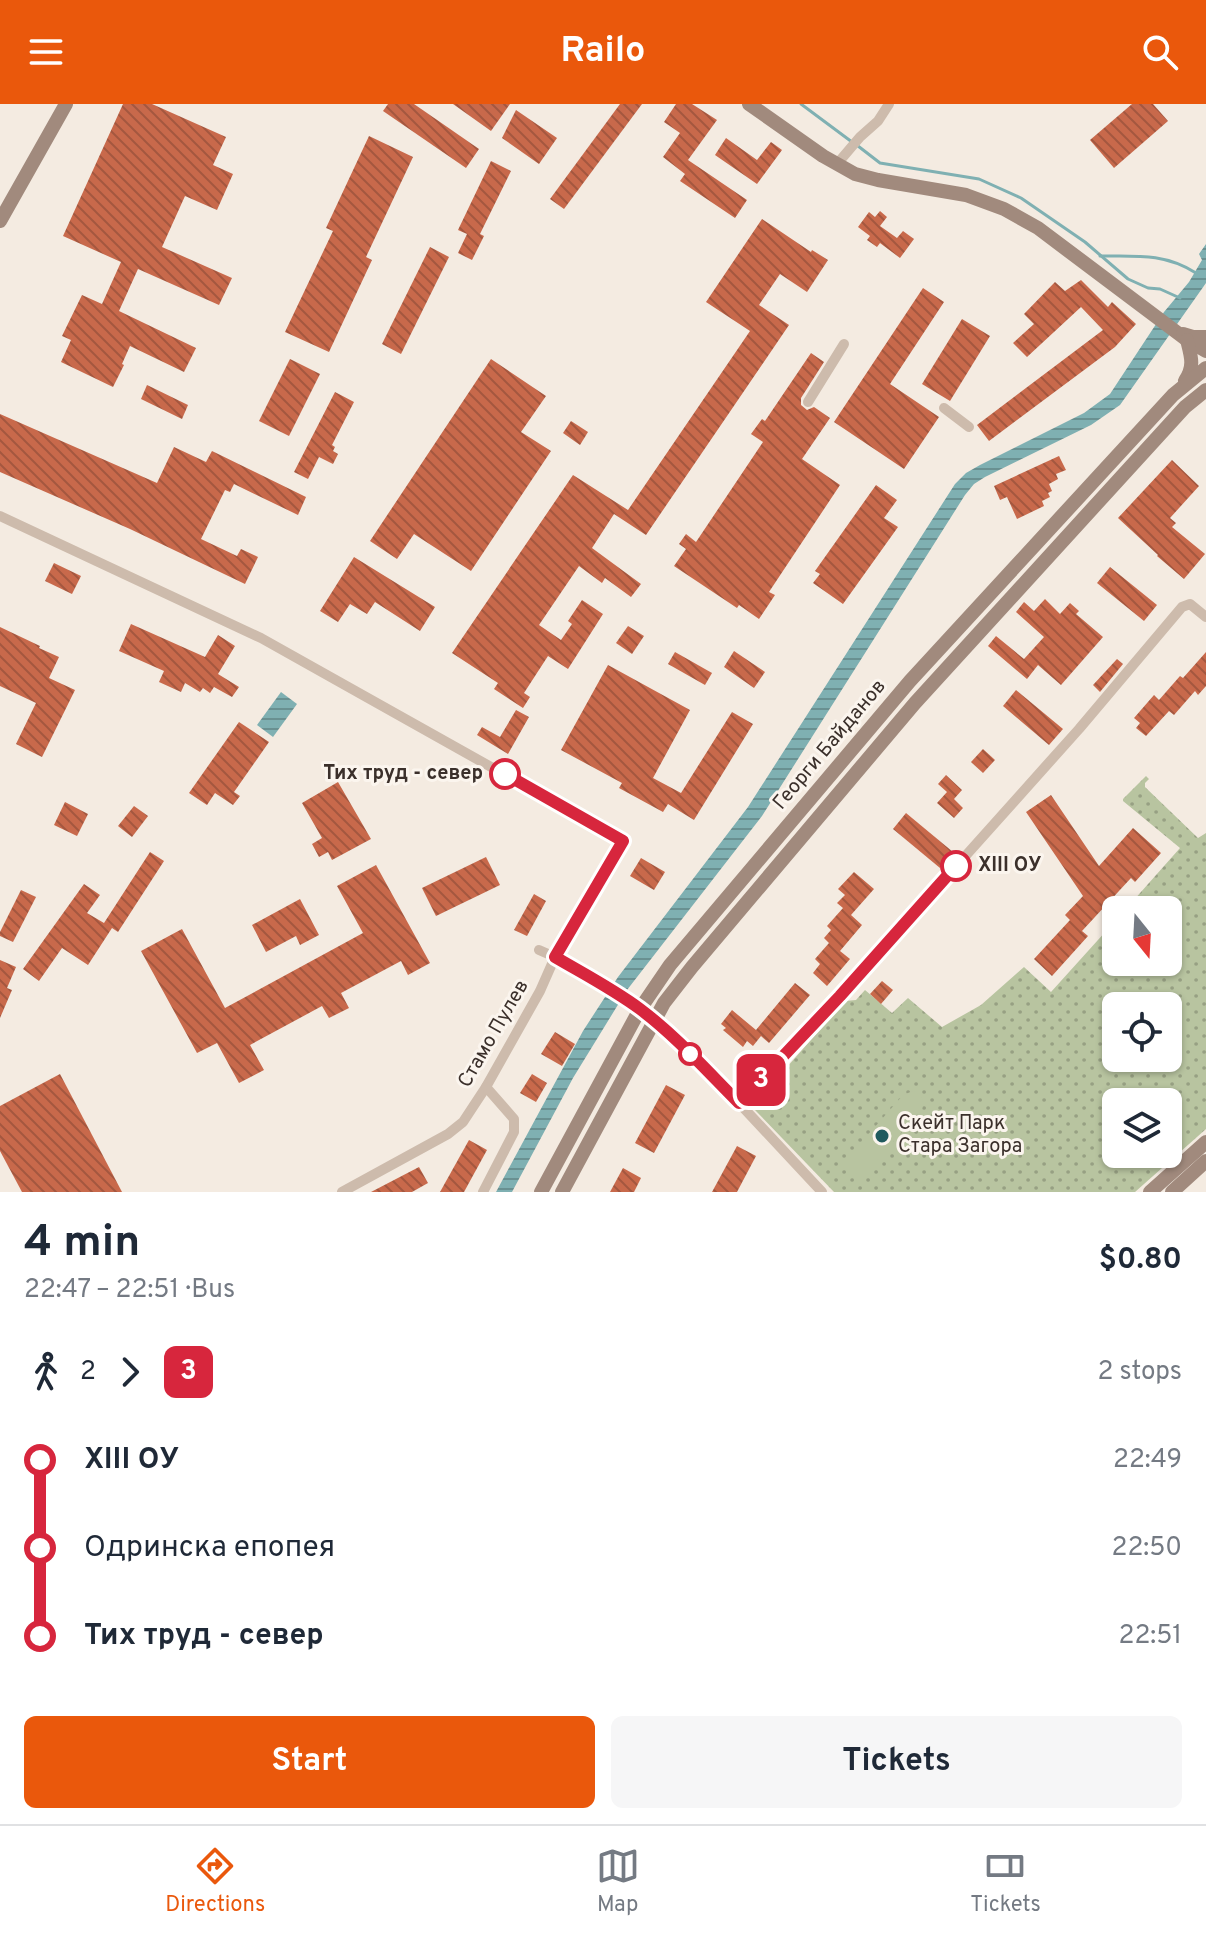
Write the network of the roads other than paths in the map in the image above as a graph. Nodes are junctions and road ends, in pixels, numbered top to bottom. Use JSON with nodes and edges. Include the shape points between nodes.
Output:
{"nodes":[{"id":1,"x":66,"y":104,"type":"edge"},
{"id":2,"x":749,"y":104,"type":"edge"},
{"id":3,"x":889,"y":104,"type":"edge"},
{"id":4,"x":837,"y":164,"type":"junction"},
{"id":5,"x":0,"y":221,"type":"edge"},
{"id":6,"x":1182,"y":336,"type":"junction"},
{"id":7,"x":1206,"y":337,"type":"edge"},
{"id":8,"x":844,"y":344,"type":"dead end"},
{"id":9,"x":1206,"y":351,"type":"edge"},
{"id":10,"x":1206,"y":368,"type":"edge"},
{"id":11,"x":1178,"y":390,"type":"junction"},
{"id":12,"x":1206,"y":390,"type":"edge"},
{"id":13,"x":808,"y":402,"type":"dead end"},
{"id":14,"x":944,"y":408,"type":"dead end"},
{"id":15,"x":969,"y":427,"type":"dead end"},
{"id":16,"x":0,"y":516,"type":"edge"},
{"id":17,"x":1206,"y":617,"type":"edge"},
{"id":18,"x":539,"y":950,"type":"dead end"},
{"id":19,"x":555,"y":957,"type":"junction"},
{"id":20,"x":640,"y":1009,"type":"junction"},
{"id":21,"x":654,"y":1021,"type":"junction"},
{"id":22,"x":486,"y":1087,"type":"junction"},
{"id":23,"x":739,"y":1103,"type":"junction"},
{"id":24,"x":1206,"y":1142,"type":"edge"},
{"id":25,"x":1206,"y":1161,"type":"edge"},
{"id":26,"x":342,"y":1192,"type":"edge"},
{"id":27,"x":483,"y":1192,"type":"edge"},
{"id":28,"x":541,"y":1192,"type":"edge"},
{"id":29,"x":562,"y":1192,"type":"edge"},
{"id":30,"x":822,"y":1192,"type":"edge"},
{"id":31,"x":1150,"y":1192,"type":"edge"},
{"id":32,"x":1172,"y":1192,"type":"edge"}],
"edges":[{"from":1,"to":5,"type":"main road"},
{"from":2,"to":4,"type":"main road"},
{"from":3,"to":4,"type":"street"},
{"from":4,"to":6,"type":"main road","via":[[866,177],[966,195],[1004,209],[1038,228]]},
{"from":6,"to":7,"type":"main road"},
{"from":6,"to":9,"type":"main road"},
{"from":6,"to":11,"type":"main road","via":[[1192,365]]},
{"from":8,"to":13,"type":"street"},
{"from":10,"to":11,"type":"main road","name":"Георги Байданов"},
{"from":11,"to":20,"type":"main road","name":"Георги Байданов","via":[[910,681],[670,965]]},
{"from":12,"to":21,"type":"main road","name":"Георги Байданов","via":[[925,692],[692,967]]},
{"from":14,"to":15,"type":"street"},
{"from":16,"to":19,"type":"street","name":"Стамо Пулев","via":[[261,638],[623,841]]},
{"from":17,"to":23,"type":"street","via":[[1190,604],[1182,607],[1079,729]]},
{"from":18,"to":19,"type":"street"},
{"from":19,"to":20,"type":"street"},
{"from":19,"to":22,"type":"street","name":"Стамо Пулев"},
{"from":20,"to":21,"type":"street"},
{"from":20,"to":28,"type":"main road","name":"Георги Байданов"},
{"from":21,"to":23,"type":"street"},
{"from":21,"to":29,"type":"main road","name":"Георги Байданов"},
{"from":22,"to":26,"type":"street","name":"Стамо Пулев","via":[[463,1122],[448,1134]]},
{"from":22,"to":27,"type":"street","via":[[514,1119],[514,1132]]},
{"from":23,"to":30,"type":"street"},
{"from":24,"to":31,"type":"main road"},
{"from":25,"to":32,"type":"main road"}]}
